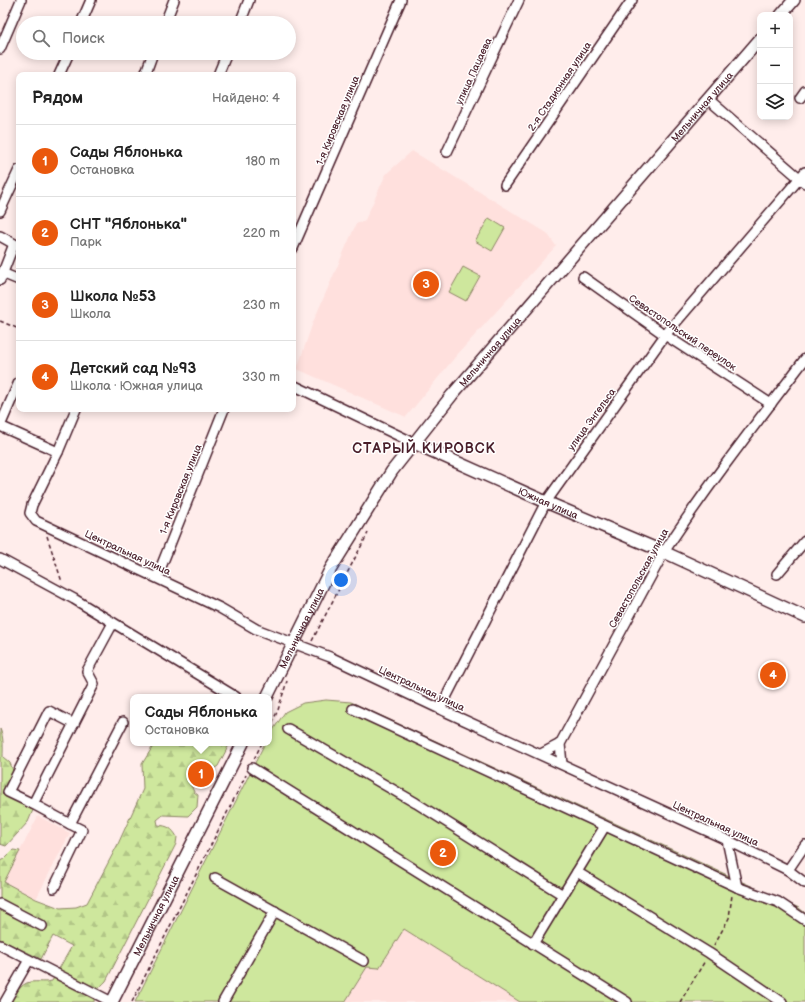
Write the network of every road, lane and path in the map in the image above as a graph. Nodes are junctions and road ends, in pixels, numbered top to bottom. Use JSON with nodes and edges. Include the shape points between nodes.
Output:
{"nodes":[{"id":1,"x":20,"y":0,"type":"edge"},
{"id":2,"x":91,"y":0,"type":"edge"},
{"id":3,"x":174,"y":0,"type":"edge"},
{"id":4,"x":249,"y":0,"type":"edge"},
{"id":5,"x":401,"y":0,"type":"edge"},
{"id":6,"x":519,"y":0,"type":"edge"},
{"id":7,"x":632,"y":0,"type":"edge"},
{"id":8,"x":794,"y":0,"type":"edge"},
{"id":9,"x":784,"y":12,"type":"edge"},
{"id":10,"x":84,"y":16,"type":"edge"},
{"id":11,"x":168,"y":16,"type":"edge"},
{"id":12,"x":243,"y":16,"type":"edge"},
{"id":13,"x":757,"y":42,"type":"edge"},
{"id":14,"x":0,"y":49,"type":"edge"},
{"id":15,"x":66,"y":60,"type":"edge"},
{"id":16,"x":150,"y":60,"type":"edge"},
{"id":17,"x":224,"y":60,"type":"edge"},
{"id":18,"x":60,"y":72,"type":"edge"},
{"id":19,"x":146,"y":72,"type":"edge"},
{"id":20,"x":219,"y":72,"type":"edge"},
{"id":21,"x":708,"y":99,"type":"junction"},
{"id":22,"x":447,"y":152,"type":"dead end"},
{"id":23,"x":16,"y":176,"type":"edge"},
{"id":24,"x":803,"y":178,"type":"edge"},
{"id":25,"x":505,"y":185,"type":"dead end"},
{"id":26,"x":0,"y":211,"type":"edge"},
{"id":27,"x":0,"y":236,"type":"edge"},
{"id":28,"x":296,"y":241,"type":"edge"},
{"id":29,"x":16,"y":245,"type":"edge"},
{"id":30,"x":16,"y":248,"type":"edge"},
{"id":31,"x":1,"y":276,"type":"edge"},
{"id":32,"x":583,"y":277,"type":"dead end"},
{"id":33,"x":16,"y":279,"type":"edge"},
{"id":34,"x":0,"y":321,"type":"edge"},
{"id":35,"x":16,"y":328,"type":"edge"},
{"id":36,"x":665,"y":335,"type":"junction"},
{"id":37,"x":805,"y":359,"type":"edge"},
{"id":38,"x":296,"y":386,"type":"edge"},
{"id":39,"x":16,"y":389,"type":"edge"},
{"id":40,"x":771,"y":404,"type":"junction"},
{"id":41,"x":75,"y":412,"type":"edge"},
{"id":42,"x":223,"y":412,"type":"edge"},
{"id":43,"x":0,"y":426,"type":"edge"},
{"id":44,"x":414,"y":443,"type":"junction"},
{"id":45,"x":58,"y":452,"type":"junction"},
{"id":46,"x":546,"y":502,"type":"junction"},
{"id":47,"x":45,"y":533,"type":"dead end"},
{"id":48,"x":368,"y":533,"type":"dead end"},
{"id":49,"x":805,"y":541,"type":"edge"},
{"id":50,"x":664,"y":552,"type":"junction"},
{"id":51,"x":0,"y":559,"type":"edge"},
{"id":52,"x":777,"y":574,"type":"dead end"},
{"id":53,"x":157,"y":577,"type":"junction"},
{"id":54,"x":67,"y":595,"type":"junction"},
{"id":55,"x":805,"y":617,"type":"edge"},
{"id":56,"x":113,"y":623,"type":"junction"},
{"id":57,"x":293,"y":643,"type":"junction"},
{"id":58,"x":307,"y":648,"type":"junction"},
{"id":59,"x":288,"y":678,"type":"dead end"},
{"id":60,"x":231,"y":694,"type":"edge"},
{"id":61,"x":268,"y":694,"type":"edge"},
{"id":62,"x":353,"y":709,"type":"dead end"},
{"id":63,"x":440,"y":709,"type":"junction"},
{"id":64,"x":123,"y":722,"type":"dead end"},
{"id":65,"x":272,"y":723,"type":"edge"},
{"id":66,"x":74,"y":724,"type":"junction"},
{"id":67,"x":288,"y":729,"type":"dead end"},
{"id":68,"x":560,"y":744,"type":"junction"},
{"id":69,"x":241,"y":746,"type":"edge"},
{"id":70,"x":261,"y":746,"type":"edge"},
{"id":71,"x":541,"y":754,"type":"junction"},
{"id":72,"x":562,"y":764,"type":"junction"},
{"id":73,"x":251,"y":768,"type":"junction"},
{"id":74,"x":33,"y":804,"type":"junction"},
{"id":75,"x":70,"y":824,"type":"junction"},
{"id":76,"x":604,"y":826,"type":"junction"},
{"id":77,"x":727,"y":840,"type":"junction"},
{"id":78,"x":805,"y":845,"type":"edge"},
{"id":79,"x":788,"y":870,"type":"junction"},
{"id":80,"x":577,"y":872,"type":"junction"},
{"id":81,"x":215,"y":878,"type":"dead end"},
{"id":82,"x":805,"y":883,"type":"edge"},
{"id":83,"x":737,"y":887,"type":"junction"},
{"id":84,"x":54,"y":888,"type":"dead end"},
{"id":85,"x":563,"y":894,"type":"junction"},
{"id":86,"x":0,"y":904,"type":"edge"},
{"id":87,"x":275,"y":911,"type":"junction"},
{"id":88,"x":805,"y":920,"type":"edge"},
{"id":89,"x":42,"y":926,"type":"dead end"},
{"id":90,"x":533,"y":944,"type":"junction"},
{"id":91,"x":0,"y":945,"type":"edge"},
{"id":92,"x":29,"y":960,"type":"junction"},
{"id":93,"x":364,"y":961,"type":"dead end"},
{"id":94,"x":5,"y":1002,"type":"edge"},
{"id":95,"x":112,"y":1002,"type":"edge"},
{"id":96,"x":132,"y":1002,"type":"edge"},
{"id":97,"x":223,"y":1002,"type":"edge"},
{"id":98,"x":627,"y":1002,"type":"edge"},
{"id":99,"x":782,"y":1002,"type":"edge"}],
"edges":[{"from":1,"to":14,"type":"street"},
{"from":2,"to":10,"type":"street"},
{"from":3,"to":11,"type":"street"},
{"from":4,"to":12,"type":"street"},
{"from":5,"to":28,"type":"street","name":"1-я Кировская улица"},
{"from":6,"to":22,"type":"street","name":"улица Пацаева"},
{"from":7,"to":25,"type":"street","name":"2-я Стадионная улица"},
{"from":8,"to":9,"type":"main road"},
{"from":13,"to":21,"type":"main road","name":"Мельничная улица"},
{"from":15,"to":18,"type":"street"},
{"from":16,"to":19,"type":"street"},
{"from":17,"to":20,"type":"street"},
{"from":21,"to":24,"type":"street"},
{"from":21,"to":44,"type":"main road","name":"Мельничная улица","via":[[452,395]]},
{"from":23,"to":26,"type":"street"},
{"from":24,"to":36,"type":"street","name":"улица Энгельса"},
{"from":27,"to":29,"type":"street"},
{"from":30,"to":31,"type":"street"},
{"from":31,"to":33,"type":"street"},
{"from":32,"to":36,"type":"street","name":"Севастопольский переулок"},
{"from":34,"to":35,"type":"path"},
{"from":36,"to":40,"type":"street","name":"Севастопольский переулок"},
{"from":36,"to":46,"type":"street","name":"улица Энгельса"},
{"from":37,"to":40,"type":"street","name":"Севастопольская улица"},
{"from":38,"to":44,"type":"street","name":"Южная улица"},
{"from":39,"to":43,"type":"street"},
{"from":40,"to":50,"type":"street","name":"Севастопольская улица"},
{"from":41,"to":45,"type":"street"},
{"from":42,"to":53,"type":"street","name":"1-я Кировская улица"},
{"from":43,"to":45,"type":"street"},
{"from":44,"to":46,"type":"main road","name":"Южная улица"},
{"from":44,"to":57,"type":"main road","name":"Мельничная улица","via":[[392,471],[330,570]]},
{"from":45,"to":53,"type":"street","name":"Центральная улица","via":[[32,505],[30,513],[36,521]]},
{"from":46,"to":50,"type":"main road","name":"Южная улица"},
{"from":46,"to":63,"type":"street","name":"улица Энгельса"},
{"from":47,"to":54,"type":"path"},
{"from":48,"to":58,"type":"path","via":[[320,630]]},
{"from":49,"to":52,"type":"street"},
{"from":50,"to":55,"type":"main road","name":"Южная улица"},
{"from":50,"to":68,"type":"street","name":"Севастопольская улица"},
{"from":51,"to":54,"type":"street"},
{"from":53,"to":57,"type":"street","name":"Центральная улица","via":[[256,629]]},
{"from":54,"to":56,"type":"street"},
{"from":56,"to":60,"type":"street"},
{"from":56,"to":66,"type":"street","via":[[87,671],[94,684]]},
{"from":57,"to":58,"type":"street","name":"Центральная улица"},
{"from":57,"to":61,"type":"main road","name":"Мельничная улица"},
{"from":58,"to":63,"type":"street","name":"Центральная улица","via":[[330,656]]},
{"from":59,"to":65,"type":"path"},
{"from":62,"to":76,"type":"street"},
{"from":63,"to":71,"type":"street","name":"Центральная улица"},
{"from":64,"to":75,"type":"street"},
{"from":66,"to":74,"type":"street"},
{"from":66,"to":74,"type":"street","via":[[49,711],[8,792]]},
{"from":67,"to":85,"type":"street","via":[[416,803]]},
{"from":68,"to":71,"type":"street"},
{"from":68,"to":72,"type":"street"},
{"from":69,"to":95,"type":"main road","name":"Мельничная улица"},
{"from":70,"to":73,"type":"path"},
{"from":71,"to":72,"type":"street","name":"Центральная улица"},
{"from":72,"to":77,"type":"street","name":"Центральная улица"},
{"from":73,"to":90,"type":"street"},
{"from":73,"to":96,"type":"path"},
{"from":74,"to":75,"type":"street"},
{"from":75,"to":84,"type":"street","via":[[82,830]]},
{"from":76,"to":80,"type":"street"},
{"from":76,"to":83,"type":"street"},
{"from":77,"to":79,"type":"street","name":"Центральная улица"},
{"from":77,"to":83,"type":"street"},
{"from":78,"to":79,"type":"street"},
{"from":79,"to":82,"type":"street","name":"Центральная улица"},
{"from":80,"to":85,"type":"street"},
{"from":80,"to":99,"type":"street","via":[[709,953]]},
{"from":81,"to":87,"type":"street"},
{"from":83,"to":88,"type":"street","via":[[778,902]]},
{"from":85,"to":90,"type":"street"},
{"from":86,"to":89,"type":"street"},
{"from":87,"to":93,"type":"street"},
{"from":87,"to":97,"type":"street"},
{"from":90,"to":98,"type":"street"},
{"from":91,"to":92,"type":"street"},
{"from":92,"to":94,"type":"street"},
{"from":92,"to":95,"type":"street"}]}
